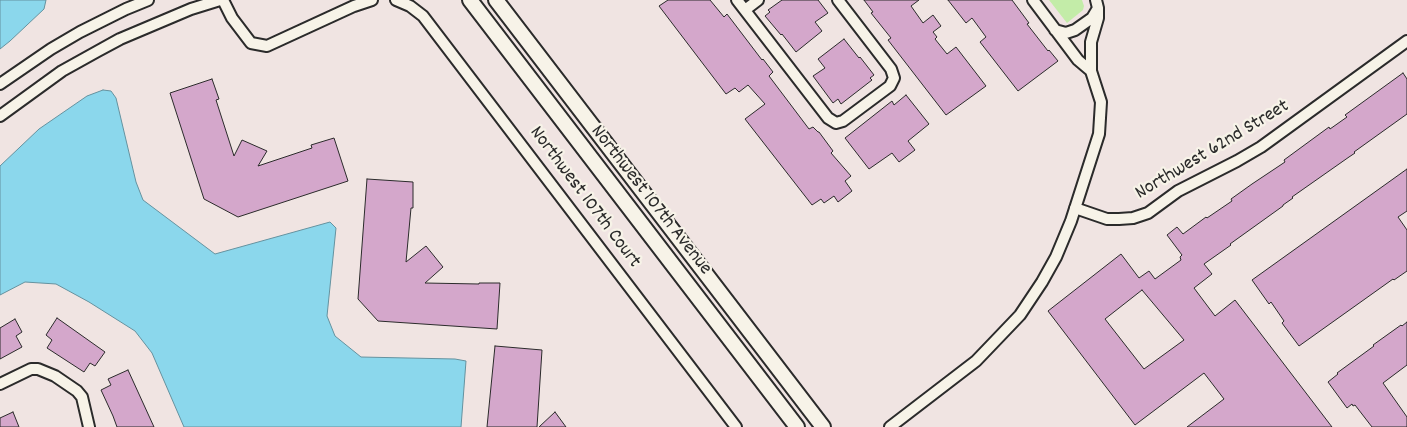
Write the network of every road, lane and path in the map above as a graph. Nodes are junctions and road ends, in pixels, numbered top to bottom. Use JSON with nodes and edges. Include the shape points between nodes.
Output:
{"nodes":[{"id":1,"x":148,"y":0,"type":"edge"},
{"id":2,"x":222,"y":0,"type":"edge"},
{"id":3,"x":372,"y":0,"type":"edge"},
{"id":4,"x":396,"y":0,"type":"edge"},
{"id":5,"x":470,"y":0,"type":"edge"},
{"id":6,"x":496,"y":0,"type":"edge"},
{"id":7,"x":737,"y":0,"type":"edge"},
{"id":8,"x":758,"y":0,"type":"edge"},
{"id":9,"x":838,"y":0,"type":"edge"},
{"id":10,"x":1033,"y":0,"type":"edge"},
{"id":11,"x":1098,"y":4,"type":"edge"},
{"id":12,"x":745,"y":10,"type":"junction"},
{"id":13,"x":1055,"y":30,"type":"junction"},
{"id":14,"x":1407,"y":41,"type":"edge"},
{"id":15,"x":1091,"y":71,"type":"junction"},
{"id":16,"x":0,"y":84,"type":"edge"},
{"id":17,"x":0,"y":116,"type":"edge"},
{"id":18,"x":1076,"y":208,"type":"junction"},
{"id":19,"x":0,"y":384,"type":"edge"},
{"id":20,"x":89,"y":427,"type":"edge"},
{"id":21,"x":736,"y":427,"type":"edge"},
{"id":22,"x":797,"y":427,"type":"edge"},
{"id":23,"x":824,"y":427,"type":"edge"},
{"id":24,"x":890,"y":427,"type":"edge"}],
"edges":[{"from":1,"to":16,"type":"street","via":[[73,36]]},
{"from":2,"to":3,"type":"street","via":[[250,43],[267,46]]},
{"from":2,"to":17,"type":"street","via":[[191,9],[105,47],[62,71]]},
{"from":4,"to":21,"type":"street","name":"Northwest 107th Court","via":[[423,16]]},
{"from":5,"to":22,"type":"main road","name":"Northwest 107th Avenue"},
{"from":6,"to":23,"type":"main road","name":"Northwest 107th Avenue"},
{"from":7,"to":12,"type":"street"},
{"from":8,"to":12,"type":"street"},
{"from":9,"to":12,"type":"street","via":[[891,69],[894,78],[890,86],[843,122],[836,123],[828,118]]},
{"from":10,"to":13,"type":"street"},
{"from":11,"to":13,"type":"street","via":[[1092,18],[1075,30],[1066,33]]},
{"from":11,"to":15,"type":"street","via":[[1098,18],[1091,42]]},
{"from":13,"to":15,"type":"street","via":[[1078,60]]},
{"from":14,"to":18,"type":"street","name":"Northwest 62nd Street","via":[[1261,147],[1178,191],[1148,212],[1133,218],[1107,219]]},
{"from":15,"to":18,"type":"street","via":[[1101,102],[1100,127]]},
{"from":18,"to":24,"type":"street","via":[[1056,257],[1020,315],[976,361]]},
{"from":19,"to":20,"type":"street","via":[[31,369],[46,372],[62,380],[82,397]]}]}
